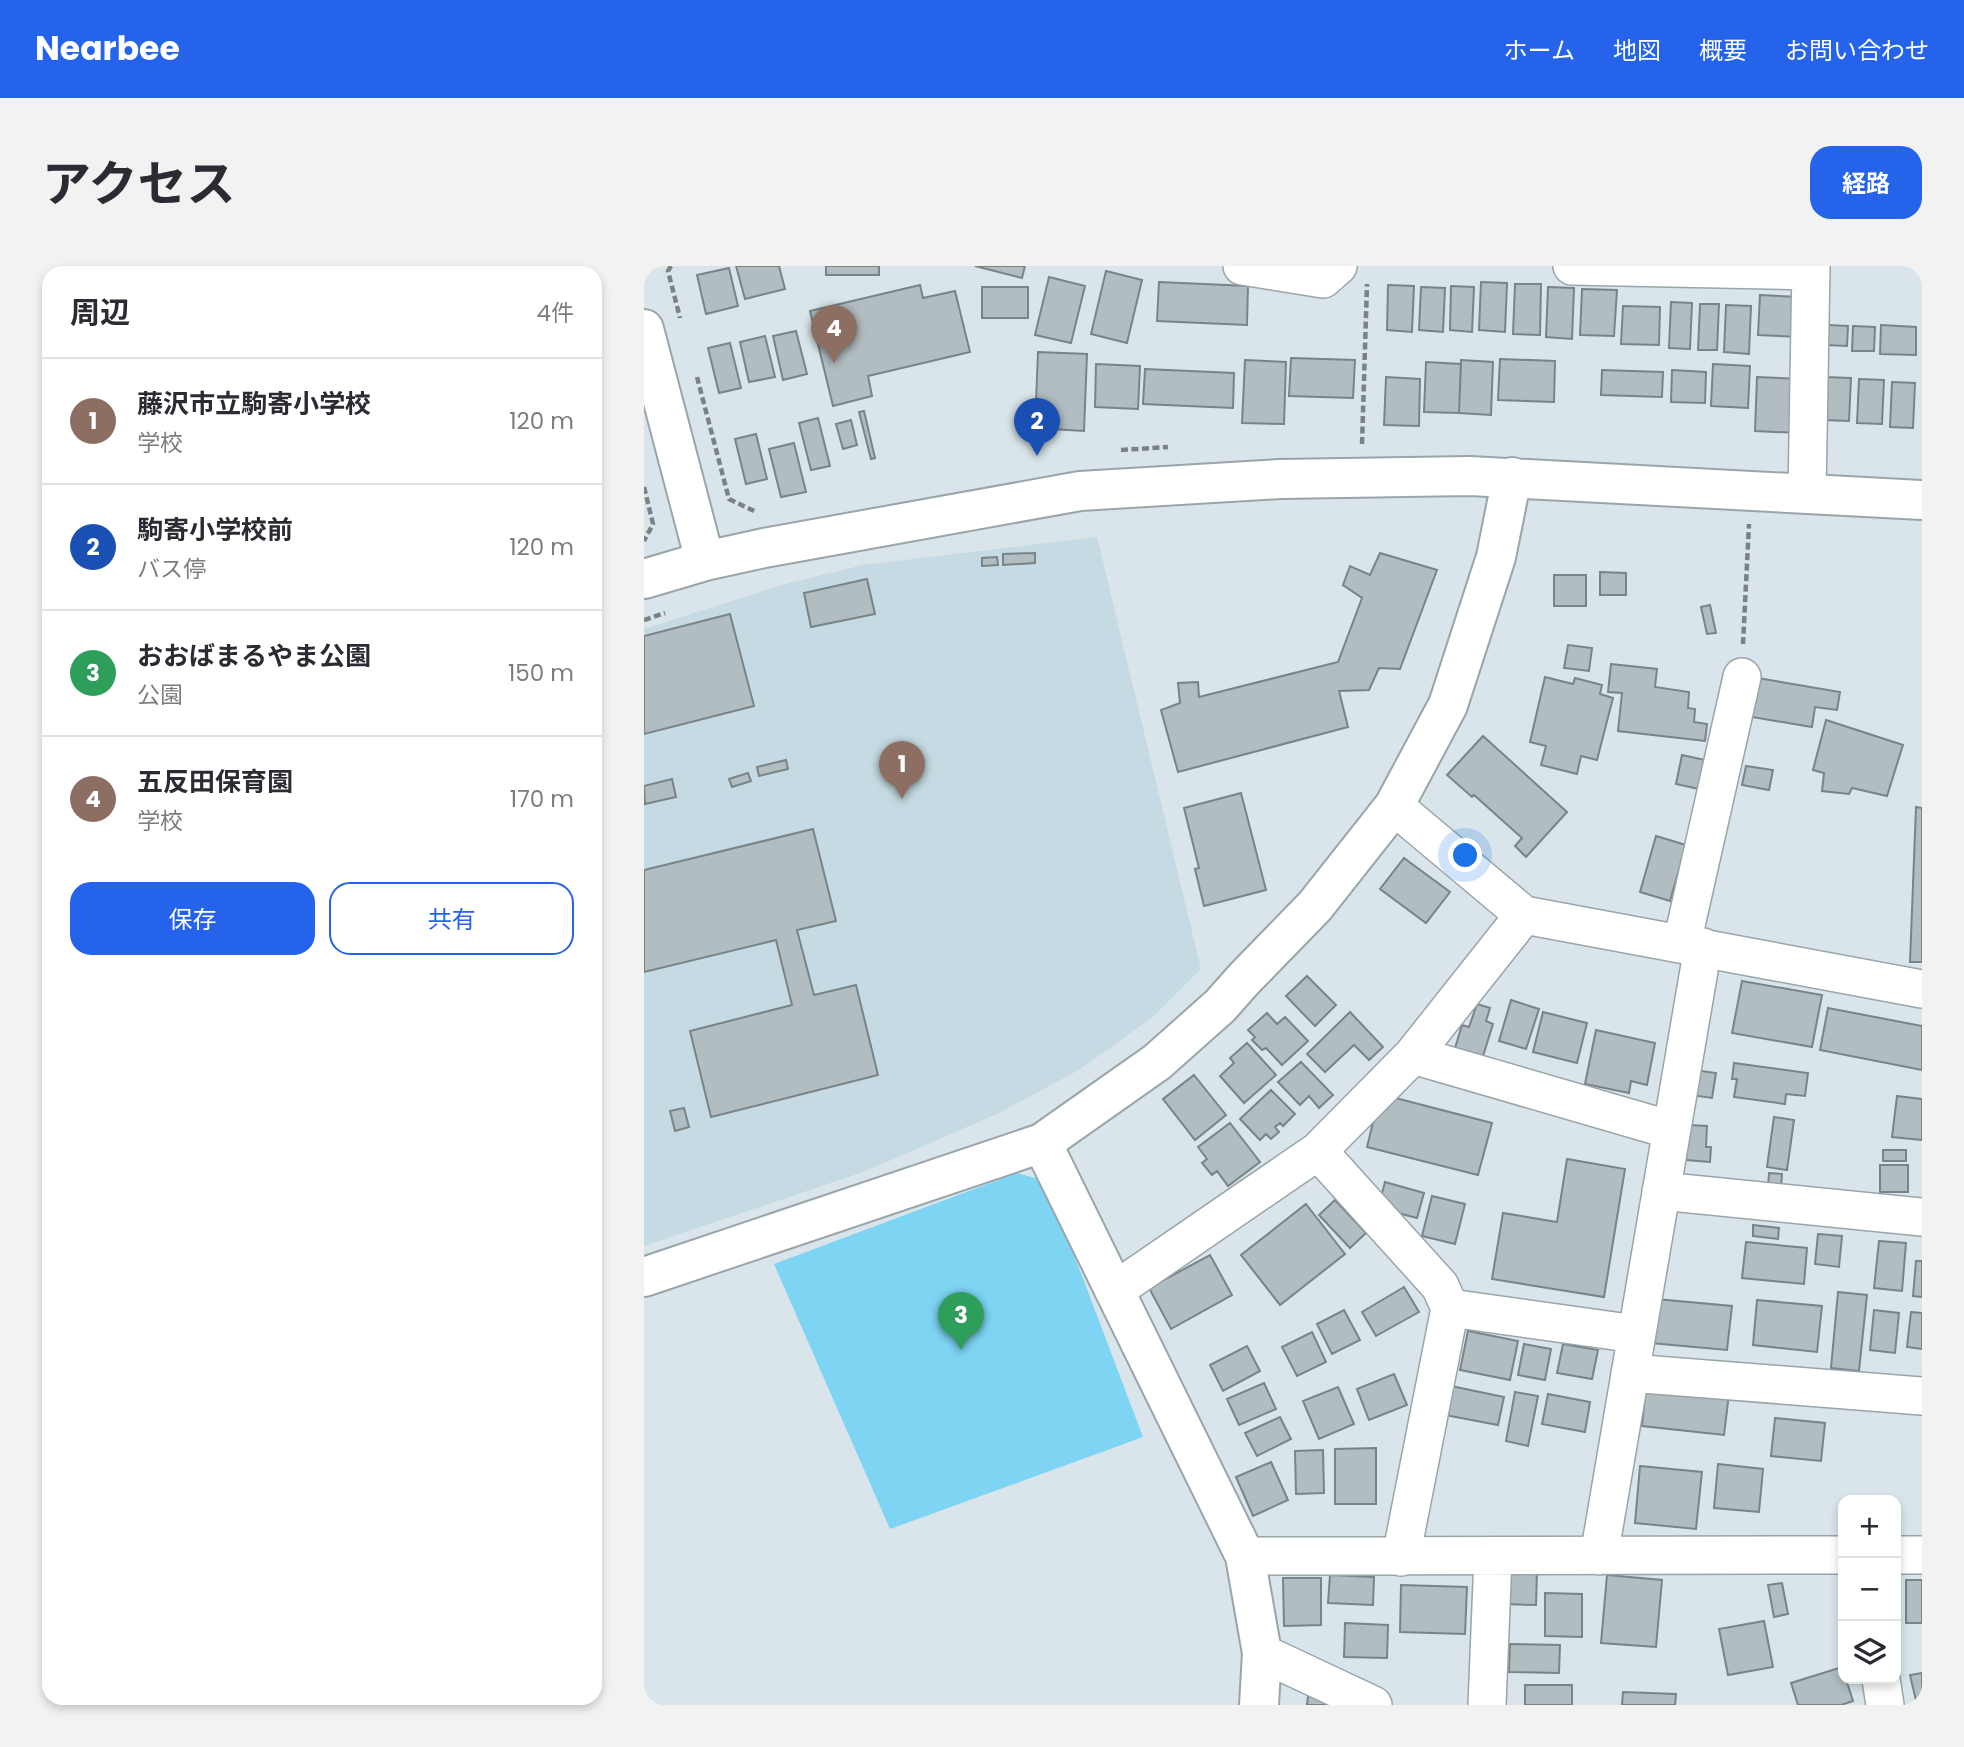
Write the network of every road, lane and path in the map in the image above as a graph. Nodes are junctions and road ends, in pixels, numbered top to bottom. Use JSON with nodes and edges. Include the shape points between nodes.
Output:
{"nodes":[{"id":1,"x":671,"y":266,"type":"edge"},
{"id":2,"x":1242,"y":266,"type":"edge"},
{"id":3,"x":1572,"y":266,"type":"edge"},
{"id":4,"x":1811,"y":268,"type":"edge"},
{"id":5,"x":1352,"y":273,"type":"edge"},
{"id":6,"x":682,"y":325,"type":"dead end"},
{"id":7,"x":644,"y":329,"type":"edge"},
{"id":8,"x":693,"y":365,"type":"dead end"},
{"id":9,"x":1349,"y":446,"type":"dead end"},
{"id":10,"x":1177,"y":447,"type":"dead end"},
{"id":11,"x":1110,"y":452,"type":"dead end"},
{"id":12,"x":1512,"y":477,"type":"junction"},
{"id":13,"x":644,"y":487,"type":"edge"},
{"id":14,"x":1807,"y":494,"type":"junction"},
{"id":15,"x":1922,"y":500,"type":"edge"},
{"id":16,"x":769,"y":510,"type":"dead end"},
{"id":17,"x":1735,"y":524,"type":"dead end"},
{"id":18,"x":1749,"y":524,"type":"junction"},
{"id":19,"x":1762,"y":525,"type":"dead end"},
{"id":20,"x":644,"y":542,"type":"edge"},
{"id":21,"x":705,"y":561,"type":"junction"},
{"id":22,"x":644,"y":579,"type":"edge"},
{"id":23,"x":1742,"y":677,"type":"joint"},
{"id":24,"x":1394,"y":806,"type":"junction"},
{"id":25,"x":1524,"y":915,"type":"junction"},
{"id":26,"x":1692,"y":945,"type":"junction"},
{"id":27,"x":1922,"y":989,"type":"edge"},
{"id":28,"x":1413,"y":1055,"type":"junction"},
{"id":29,"x":1671,"y":1130,"type":"junction"},
{"id":30,"x":1042,"y":1143,"type":"junction"},
{"id":31,"x":1318,"y":1151,"type":"junction"},
{"id":32,"x":1661,"y":1191,"type":"junction"},
{"id":33,"x":1922,"y":1217,"type":"edge"},
{"id":34,"x":644,"y":1277,"type":"edge"},
{"id":35,"x":1114,"y":1291,"type":"junction"},
{"id":36,"x":1450,"y":1308,"type":"junction"},
{"id":37,"x":1636,"y":1334,"type":"junction"},
{"id":38,"x":1630,"y":1373,"type":"junction"},
{"id":39,"x":1922,"y":1396,"type":"edge"},
{"id":40,"x":1838,"y":1555,"type":"edge"},
{"id":41,"x":1901,"y":1555,"type":"edge"},
{"id":42,"x":1922,"y":1555,"type":"edge"},
{"id":43,"x":1244,"y":1556,"type":"junction"},
{"id":44,"x":1401,"y":1556,"type":"junction"},
{"id":45,"x":1493,"y":1556,"type":"junction"},
{"id":46,"x":1599,"y":1556,"type":"junction"},
{"id":47,"x":1262,"y":1653,"type":"junction"},
{"id":48,"x":1882,"y":1684,"type":"edge"},
{"id":49,"x":1259,"y":1705,"type":"edge"},
{"id":50,"x":1373,"y":1705,"type":"edge"},
{"id":51,"x":1487,"y":1705,"type":"edge"},
{"id":52,"x":1885,"y":1705,"type":"edge"}],
"edges":[{"from":1,"to":6,"type":"path","via":[[668,271]]},
{"from":2,"to":5,"type":"street","via":[[1322,279]]},
{"from":3,"to":4,"type":"street"},
{"from":4,"to":14,"type":"street"},
{"from":5,"to":9,"type":"path","via":[[1362,446]]},
{"from":7,"to":21,"type":"street"},
{"from":8,"to":16,"type":"path","via":[[729,499],[756,512]]},
{"from":10,"to":11,"type":"path"},
{"from":12,"to":14,"type":"street"},
{"from":12,"to":21,"type":"street","via":[[1280,479],[1080,491]]},
{"from":12,"to":24,"type":"street","via":[[1496,557],[1448,705]]},
{"from":13,"to":20,"type":"path","via":[[653,524]]},
{"from":14,"to":15,"type":"street"},
{"from":17,"to":18,"type":"path"},
{"from":18,"to":19,"type":"path"},
{"from":18,"to":23,"type":"path"},
{"from":21,"to":22,"type":"street"},
{"from":23,"to":26,"type":"street"},
{"from":24,"to":25,"type":"street"},
{"from":24,"to":30,"type":"street","via":[[1315,906],[1220,1006],[1157,1062]]},
{"from":25,"to":26,"type":"street"},
{"from":25,"to":28,"type":"street"},
{"from":26,"to":27,"type":"street"},
{"from":26,"to":29,"type":"street"},
{"from":28,"to":29,"type":"street"},
{"from":28,"to":31,"type":"street"},
{"from":29,"to":32,"type":"street"},
{"from":30,"to":34,"type":"street"},
{"from":30,"to":35,"type":"street"},
{"from":31,"to":35,"type":"street"},
{"from":31,"to":36,"type":"street","via":[[1440,1286]]},
{"from":32,"to":33,"type":"street"},
{"from":32,"to":37,"type":"street"},
{"from":35,"to":43,"type":"street"},
{"from":36,"to":37,"type":"street"},
{"from":36,"to":44,"type":"street"},
{"from":37,"to":38,"type":"street"},
{"from":38,"to":39,"type":"street"},
{"from":38,"to":46,"type":"street"},
{"from":40,"to":46,"type":"street"},
{"from":41,"to":42,"type":"street"},
{"from":43,"to":44,"type":"street"},
{"from":43,"to":47,"type":"street"},
{"from":44,"to":45,"type":"street"},
{"from":45,"to":46,"type":"street"},
{"from":45,"to":51,"type":"street"},
{"from":47,"to":49,"type":"street"},
{"from":47,"to":50,"type":"street"},
{"from":48,"to":52,"type":"street"}]}
